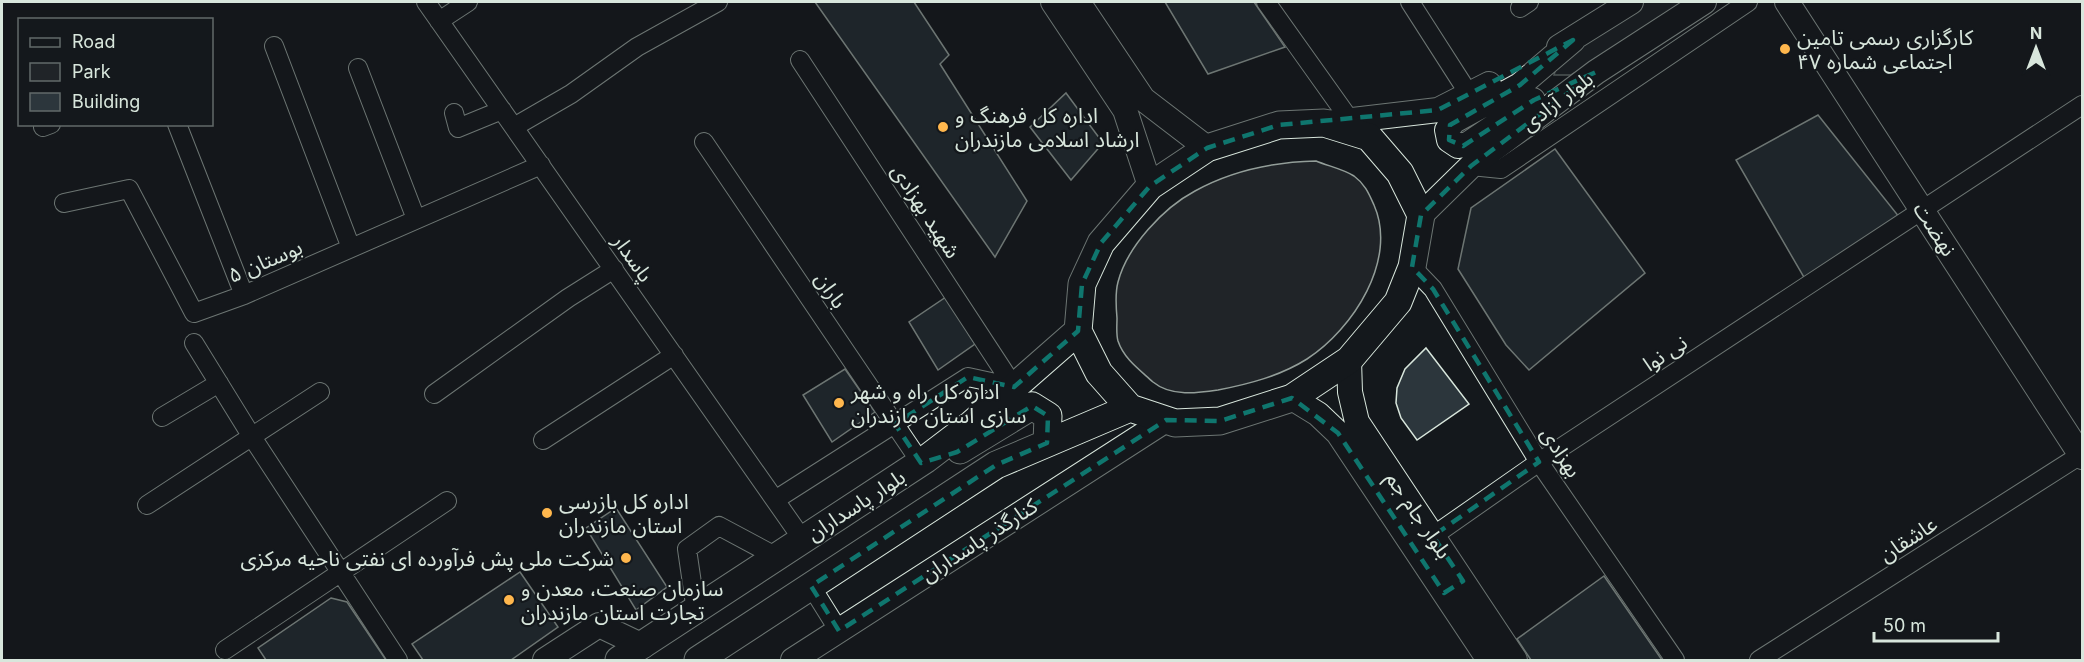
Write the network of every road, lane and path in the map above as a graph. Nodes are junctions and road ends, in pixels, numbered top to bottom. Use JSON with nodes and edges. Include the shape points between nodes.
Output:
{"nodes":[{"id":1,"x":426,"y":2,"type":"edge"},
{"id":2,"x":468,"y":2,"type":"edge"},
{"id":3,"x":718,"y":2,"type":"edge"},
{"id":4,"x":1053,"y":2,"type":"edge"},
{"id":5,"x":1078,"y":2,"type":"edge"},
{"id":6,"x":1266,"y":2,"type":"edge"},
{"id":7,"x":1410,"y":2,"type":"edge"},
{"id":8,"x":1631,"y":2,"type":"edge"},
{"id":9,"x":1704,"y":2,"type":"edge"},
{"id":10,"x":1748,"y":2,"type":"edge"},
{"id":11,"x":1787,"y":2,"type":"edge"},
{"id":12,"x":439,"y":21,"type":"junction"},
{"id":13,"x":1573,"y":40,"type":"junction"},
{"id":14,"x":274,"y":46,"type":"dead end"},
{"id":15,"x":1626,"y":53,"type":"junction"},
{"id":16,"x":800,"y":60,"type":"dead end"},
{"id":17,"x":358,"y":68,"type":"dead end"},
{"id":18,"x":1596,"y":72,"type":"junction"},
{"id":19,"x":1639,"y":74,"type":"junction"},
{"id":20,"x":1469,"y":94,"type":"junction"},
{"id":21,"x":2082,"y":105,"type":"edge"},
{"id":22,"x":502,"y":110,"type":"junction"},
{"id":23,"x":454,"y":113,"type":"dead end"},
{"id":24,"x":1350,"y":120,"type":"junction"},
{"id":25,"x":1324,"y":123,"type":"junction"},
{"id":26,"x":178,"y":126,"type":"edge"},
{"id":27,"x":514,"y":128,"type":"junction"},
{"id":28,"x":704,"y":142,"type":"dead end"},
{"id":29,"x":1207,"y":148,"type":"junction"},
{"id":30,"x":541,"y":165,"type":"junction"},
{"id":31,"x":1471,"y":166,"type":"junction"},
{"id":32,"x":1150,"y":186,"type":"junction"},
{"id":33,"x":64,"y":203,"type":"dead end"},
{"id":34,"x":1923,"y":211,"type":"junction"},
{"id":35,"x":1421,"y":215,"type":"junction"},
{"id":36,"x":416,"y":219,"type":"junction"},
{"id":37,"x":351,"y":248,"type":"junction"},
{"id":38,"x":1412,"y":267,"type":"junction"},
{"id":39,"x":614,"y":269,"type":"junction"},
{"id":40,"x":244,"y":295,"type":"junction"},
{"id":41,"x":1078,"y":331,"type":"junction"},
{"id":42,"x":194,"y":343,"type":"dead end"},
{"id":43,"x":674,"y":355,"type":"junction"},
{"id":44,"x":1349,"y":360,"type":"junction"},
{"id":45,"x":219,"y":383,"type":"junction"},
{"id":46,"x":1014,"y":387,"type":"junction"},
{"id":47,"x":320,"y":392,"type":"dead end"},
{"id":48,"x":434,"y":394,"type":"dead end"},
{"id":49,"x":1292,"y":398,"type":"junction"},
{"id":50,"x":1130,"y":408,"type":"junction"},
{"id":51,"x":162,"y":417,"type":"dead end"},
{"id":52,"x":1166,"y":420,"type":"junction"},
{"id":53,"x":895,"y":424,"type":"junction"},
{"id":54,"x":252,"y":437,"type":"junction"},
{"id":55,"x":543,"y":440,"type":"dead end"},
{"id":56,"x":1047,"y":443,"type":"junction"},
{"id":57,"x":2082,"y":455,"type":"edge"},
{"id":58,"x":924,"y":461,"type":"junction"},
{"id":59,"x":1539,"y":462,"type":"junction"},
{"id":60,"x":775,"y":500,"type":"junction"},
{"id":61,"x":447,"y":501,"type":"dead end"},
{"id":62,"x":147,"y":505,"type":"dead end"},
{"id":63,"x":1433,"y":536,"type":"junction"},
{"id":64,"x":803,"y":540,"type":"junction"},
{"id":65,"x":777,"y":557,"type":"junction"},
{"id":66,"x":341,"y":572,"type":"junction"},
{"id":67,"x":811,"y":586,"type":"junction"},
{"id":68,"x":1454,"y":587,"type":"junction"},
{"id":69,"x":696,"y":611,"type":"junction"},
{"id":70,"x":839,"y":631,"type":"junction"},
{"id":71,"x":643,"y":646,"type":"junction"},
{"id":72,"x":225,"y":650,"type":"dead end"},
{"id":73,"x":398,"y":660,"type":"edge"},
{"id":74,"x":545,"y":660,"type":"edge"},
{"id":75,"x":619,"y":660,"type":"edge"},
{"id":76,"x":698,"y":660,"type":"edge"},
{"id":77,"x":793,"y":660,"type":"edge"},
{"id":78,"x":1489,"y":660,"type":"edge"},
{"id":79,"x":1515,"y":660,"type":"edge"},
{"id":80,"x":1675,"y":660,"type":"edge"},
{"id":81,"x":1759,"y":660,"type":"edge"}],
"edges":[{"from":1,"to":12,"type":"street","name":"پاسدار"},
{"from":2,"to":12,"type":"street"},
{"from":3,"to":27,"type":"street","via":[[637,47]]},
{"from":4,"to":32,"type":"main road","via":[[1125,110]]},
{"from":5,"to":29,"type":"main road","via":[[1143,99]]},
{"from":6,"to":24,"type":"street"},
{"from":7,"to":20,"type":"street"},
{"from":8,"to":13,"type":"main road","name":"بلوار آزادی"},
{"from":9,"to":15,"type":"main road","name":"بلوار آزادی"},
{"from":10,"to":19,"type":"street"},
{"from":11,"to":34,"type":"main road","name":"نهضت"},
{"from":12,"to":22,"type":"street","name":"پاسدار"},
{"from":13,"to":18,"type":"main road","via":[[1520,85],[1454,121],[1447,130],[1449,140],[1463,146],[1534,100]]},
{"from":13,"to":20,"type":"main road","name":"بلوار آزادی"},
{"from":14,"to":37,"type":"street"},
{"from":15,"to":18,"type":"main road","name":"بلوار آزادی"},
{"from":15,"to":19,"type":"street"},
{"from":16,"to":46,"type":"street","name":"شهید بهزادی"},
{"from":17,"to":36,"type":"street"},
{"from":18,"to":31,"type":"main road","name":"بلوار آزادی"},
{"from":19,"to":31,"type":"street","via":[[1501,168]]},
{"from":20,"to":24,"type":"main road","name":"بلوار آزادی","via":[[1438,110]]},
{"from":21,"to":34,"type":"street","name":"نی نوا"},
{"from":22,"to":23,"type":"street","via":[[458,128]]},
{"from":22,"to":27,"type":"street","name":"پاسدار"},
{"from":24,"to":25,"type":"main road","name":"بلوار آزادی"},
{"from":25,"to":29,"type":"highway","via":[[1279,125]]},
{"from":25,"to":35,"type":"highway","via":[[1369,137],[1400,173]]},
{"from":26,"to":40,"type":"street"},
{"from":27,"to":30,"type":"street","name":"پاسدار"},
{"from":28,"to":53,"type":"street","name":"باران"},
{"from":29,"to":32,"type":"highway"},
{"from":30,"to":36,"type":"street","name":"بوستان ۵"},
{"from":30,"to":39,"type":"street","name":"پاسدار"},
{"from":31,"to":35,"type":"main road","name":"بلوار آزادی"},
{"from":32,"to":41,"type":"highway","via":[[1101,243],[1082,284]]},
{"from":33,"to":40,"type":"street","name":"بوستان ۵","via":[[129,189],[194,313]]},
{"from":34,"to":57,"type":"main road","name":"نهضت"},
{"from":34,"to":59,"type":"street","name":"نی نوا"},
{"from":35,"to":38,"type":"highway"},
{"from":36,"to":37,"type":"street","name":"بوستان ۵"},
{"from":37,"to":40,"type":"street","name":"بوستان ۵"},
{"from":38,"to":44,"type":"highway","via":[[1398,302]]},
{"from":38,"to":59,"type":"street","name":"بهزادی","via":[[1433,289]]},
{"from":39,"to":43,"type":"street","name":"پاسدار"},
{"from":39,"to":48,"type":"street"},
{"from":41,"to":46,"type":"highway","name":"بلوار پاسداران"},
{"from":41,"to":50,"type":"highway","via":[[1099,373]]},
{"from":42,"to":45,"type":"street"},
{"from":43,"to":55,"type":"street"},
{"from":43,"to":60,"type":"street","name":"پاسدار"},
{"from":44,"to":49,"type":"highway"},
{"from":44,"to":63,"type":"main road","name":"بلوار جام جم","via":[[1350,392],[1357,422]]},
{"from":45,"to":51,"type":"street"},
{"from":45,"to":54,"type":"street"},
{"from":46,"to":53,"type":"street","via":[[968,377]]},
{"from":46,"to":58,"type":"highway","name":"بلوار پاسداران"},
{"from":47,"to":54,"type":"street"},
{"from":49,"to":52,"type":"highway","via":[[1220,421]]},
{"from":49,"to":68,"type":"main road","name":"بلوار جام جم","via":[[1318,414],[1338,433]]},
{"from":50,"to":52,"type":"highway"},
{"from":50,"to":56,"type":"highway","name":"بلوار پاسداران"},
{"from":52,"to":70,"type":"main road","name":"کنارگذر پاسداران"},
{"from":53,"to":58,"type":"street","name":"باران"},
{"from":53,"to":60,"type":"street"},
{"from":54,"to":62,"type":"street"},
{"from":54,"to":66,"type":"street"},
{"from":56,"to":58,"type":"highway","via":[[1047,416],[1032,406],[957,452]]},
{"from":56,"to":67,"type":"highway","name":"بلوار پاسداران","via":[[996,465]]},
{"from":57,"to":81,"type":"street","name":"عاشقان"},
{"from":58,"to":64,"type":"highway","name":"بلوار پاسداران"},
{"from":59,"to":63,"type":"street","name":"نی نوا"},
{"from":59,"to":80,"type":"street","name":"بهزادی"},
{"from":60,"to":64,"type":"street","name":"پاسدار"},
{"from":61,"to":66,"type":"street"},
{"from":63,"to":68,"type":"main road","name":"بلوار جام جم"},
{"from":64,"to":65,"type":"highway","name":"بلوار پاسداران"},
{"from":65,"to":69,"type":"highway","name":"بلوار پاسداران"},
{"from":65,"to":69,"type":"street","via":[[719,526],[687,549]]},
{"from":66,"to":72,"type":"street"},
{"from":66,"to":73,"type":"street"},
{"from":67,"to":70,"type":"street"},
{"from":67,"to":76,"type":"highway","name":"بلوار پاسداران"},
{"from":68,"to":78,"type":"main road","name":"بلوار جام جم"},
{"from":68,"to":79,"type":"main road","name":"بلوار جام جم"},
{"from":69,"to":71,"type":"highway","name":"بلوار پاسداران"},
{"from":70,"to":77,"type":"main road","name":"کنارگذر پاسداران"},
{"from":71,"to":74,"type":"main road","via":[[599,625]]},
{"from":71,"to":75,"type":"highway","name":"بلوار پاسداران"}]}
